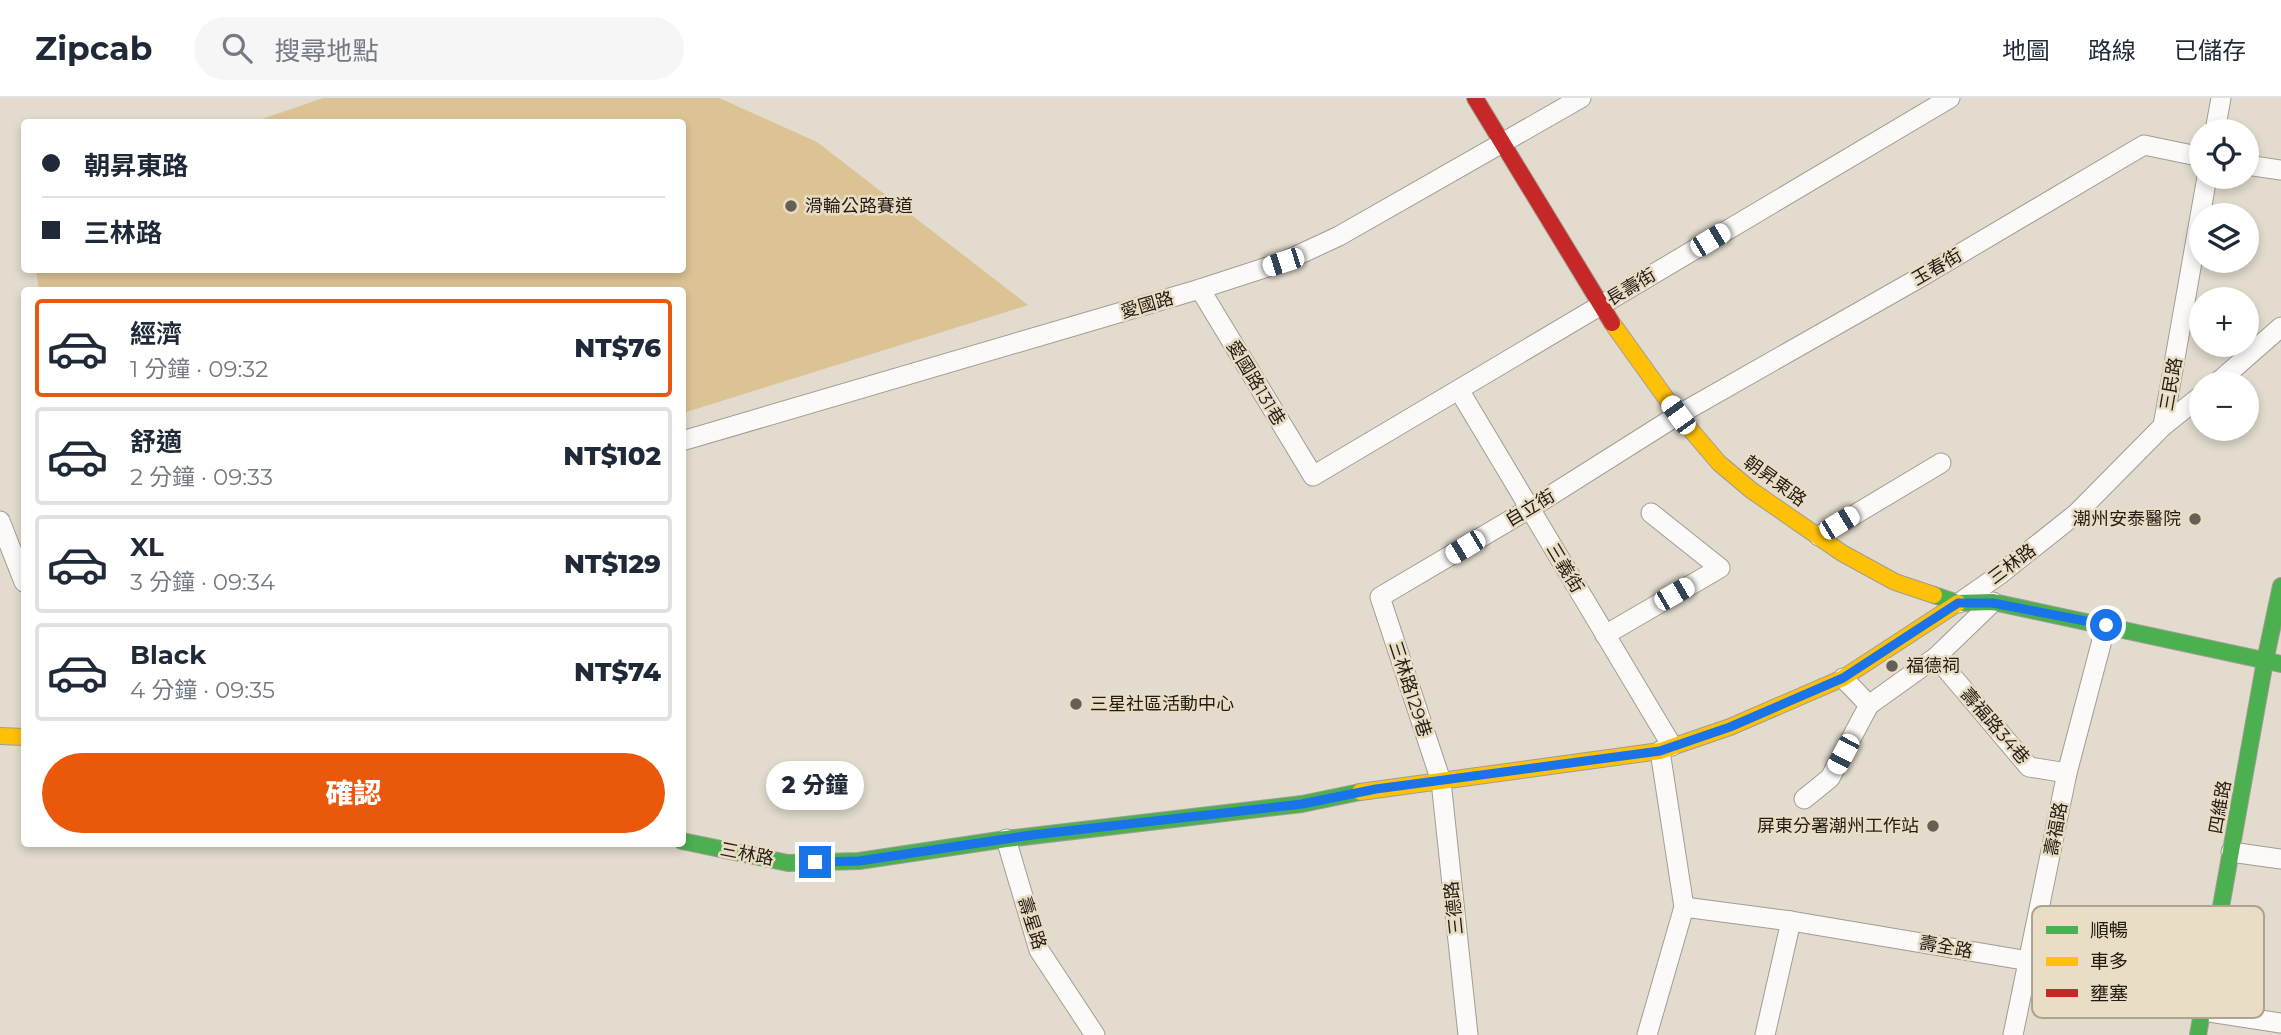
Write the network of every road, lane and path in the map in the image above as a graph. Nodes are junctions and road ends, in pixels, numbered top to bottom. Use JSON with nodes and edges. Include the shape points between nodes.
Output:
{"nodes":[{"id":1,"x":1475,"y":98,"type":"edge"},
{"id":2,"x":1581,"y":98,"type":"edge"},
{"id":3,"x":1950,"y":98,"type":"edge"},
{"id":4,"x":2221,"y":98,"type":"edge"},
{"id":5,"x":2217,"y":119,"type":"edge"},
{"id":6,"x":1503,"y":144,"type":"junction"},
{"id":7,"x":2189,"y":154,"type":"edge"},
{"id":8,"x":2259,"y":167,"type":"edge"},
{"id":9,"x":2281,"y":170,"type":"edge"},
{"id":10,"x":2205,"y":189,"type":"edge"},
{"id":11,"x":1200,"y":289,"type":"junction"},
{"id":12,"x":1600,"y":306,"type":"junction"},
{"id":13,"x":2281,"y":327,"type":"edge"},
{"id":14,"x":2231,"y":371,"type":"edge"},
{"id":15,"x":1459,"y":390,"type":"junction"},
{"id":16,"x":2189,"y":405,"type":"edge"},
{"id":17,"x":1678,"y":415,"type":"junction"},
{"id":18,"x":2163,"y":426,"type":"junction"},
{"id":19,"x":686,"y":440,"type":"edge"},
{"id":20,"x":1941,"y":463,"type":"dead end"},
{"id":21,"x":1312,"y":476,"type":"joint"},
{"id":22,"x":1529,"y":509,"type":"junction"},
{"id":23,"x":1651,"y":513,"type":"dead end"},
{"id":24,"x":0,"y":522,"type":"edge"},
{"id":25,"x":1819,"y":536,"type":"junction"},
{"id":26,"x":21,"y":574,"type":"edge"},
{"id":27,"x":2281,"y":586,"type":"edge"},
{"id":28,"x":1380,"y":597,"type":"joint"},
{"id":29,"x":1958,"y":603,"type":"junction"},
{"id":30,"x":1993,"y":603,"type":"junction"},
{"id":31,"x":2106,"y":625,"type":"junction"},
{"id":32,"x":1605,"y":635,"type":"junction"},
{"id":33,"x":1936,"y":657,"type":"junction"},
{"id":34,"x":2273,"y":662,"type":"edge"},
{"id":35,"x":1843,"y":678,"type":"junction"},
{"id":36,"x":1869,"y":705,"type":"junction"},
{"id":37,"x":0,"y":736,"type":"edge"},
{"id":38,"x":21,"y":737,"type":"edge"},
{"id":39,"x":1666,"y":749,"type":"junction"},
{"id":40,"x":2067,"y":773,"type":"junction"},
{"id":41,"x":1441,"y":781,"type":"junction"},
{"id":42,"x":1804,"y":799,"type":"dead end"},
{"id":43,"x":1006,"y":839,"type":"junction"},
{"id":44,"x":686,"y":842,"type":"edge"},
{"id":45,"x":2231,"y":852,"type":"junction"},
{"id":46,"x":2281,"y":859,"type":"edge"},
{"id":47,"x":2040,"y":906,"type":"edge"},
{"id":48,"x":2221,"y":906,"type":"edge"},
{"id":49,"x":1684,"y":907,"type":"junction"},
{"id":50,"x":1791,"y":921,"type":"junction"},
{"id":51,"x":2032,"y":946,"type":"edge"},
{"id":52,"x":2029,"y":961,"type":"junction"},
{"id":53,"x":2032,"y":962,"type":"edge"},
{"id":54,"x":2248,"y":1018,"type":"edge"},
{"id":55,"x":2281,"y":1023,"type":"edge"},
{"id":56,"x":1095,"y":1035,"type":"edge"},
{"id":57,"x":1468,"y":1035,"type":"edge"},
{"id":58,"x":1647,"y":1035,"type":"edge"},
{"id":59,"x":1765,"y":1035,"type":"edge"},
{"id":60,"x":2013,"y":1035,"type":"edge"}],
"edges":[{"from":1,"to":6,"type":"main road","name":"朝昇東路"},
{"from":2,"to":6,"type":"street","name":"愛國路"},
{"from":3,"to":12,"type":"street","name":"長壽街"},
{"from":4,"to":5,"type":"street"},
{"from":6,"to":11,"type":"street","name":"愛國路","via":[[1339,236],[1283,262]]},
{"from":6,"to":12,"type":"main road","name":"朝昇東路"},
{"from":7,"to":17,"type":"street","name":"玉春街","via":[[2144,145]]},
{"from":8,"to":9,"type":"street"},
{"from":10,"to":18,"type":"street","name":"三民路"},
{"from":11,"to":19,"type":"street","name":"愛國路"},
{"from":11,"to":21,"type":"street","name":"愛國路131巷"},
{"from":12,"to":15,"type":"street","name":"長壽街"},
{"from":12,"to":17,"type":"main road","name":"朝昇東路"},
{"from":13,"to":14,"type":"street"},
{"from":15,"to":21,"type":"street","name":"長壽街"},
{"from":15,"to":22,"type":"street","name":"三義街"},
{"from":16,"to":18,"type":"street","name":"三林路"},
{"from":17,"to":22,"type":"street","name":"自立街"},
{"from":17,"to":25,"type":"main road","name":"朝昇東路","via":[[1719,463]]},
{"from":18,"to":29,"type":"street","name":"三林路","via":[[2077,513]]},
{"from":20,"to":25,"type":"street"},
{"from":22,"to":28,"type":"street","name":"自立街"},
{"from":22,"to":32,"type":"street","name":"三義街"},
{"from":23,"to":32,"type":"street","via":[[1720,568]]},
{"from":24,"to":26,"type":"street"},
{"from":25,"to":29,"type":"main road","name":"朝昇東路","via":[[1895,582]]},
{"from":27,"to":34,"type":"main road","name":"四維路"},
{"from":28,"to":41,"type":"street","name":"三林路129巷"},
{"from":29,"to":30,"type":"main road","name":"朝昇東路"},
{"from":29,"to":35,"type":"main road","name":"三林路"},
{"from":30,"to":31,"type":"main road","name":"朝昇東路"},
{"from":30,"to":33,"type":"street"},
{"from":31,"to":34,"type":"main road","name":"朝昇東路"},
{"from":31,"to":40,"type":"street","name":"壽福路"},
{"from":32,"to":39,"type":"street","name":"三義街"},
{"from":33,"to":36,"type":"street"},
{"from":33,"to":40,"type":"street","name":"壽福路34巷","via":[[2029,767]]},
{"from":34,"to":45,"type":"main road","name":"四維路"},
{"from":35,"to":36,"type":"street"},
{"from":35,"to":39,"type":"main road","name":"三林路"},
{"from":36,"to":42,"type":"street","via":[[1830,778]]},
{"from":37,"to":38,"type":"main road"},
{"from":39,"to":41,"type":"main road","name":"三林路"},
{"from":39,"to":49,"type":"street"},
{"from":40,"to":47,"type":"street","name":"壽福路"},
{"from":41,"to":43,"type":"main road","name":"三林路","via":[[1302,804]]},
{"from":41,"to":57,"type":"street","name":"三德路"},
{"from":43,"to":44,"type":"main road","name":"三林路","via":[[859,861],[788,863]]},
{"from":43,"to":56,"type":"street","name":"壽星路","via":[[1039,950]]},
{"from":45,"to":46,"type":"street"},
{"from":45,"to":48,"type":"main road","name":"四維路"},
{"from":49,"to":50,"type":"street","name":"壽全路"},
{"from":49,"to":58,"type":"street"},
{"from":50,"to":52,"type":"street","name":"壽全路"},
{"from":50,"to":59,"type":"street"},
{"from":51,"to":52,"type":"street","name":"壽福路"},
{"from":52,"to":53,"type":"street","name":"壽全路"},
{"from":52,"to":60,"type":"street","name":"壽福路"},
{"from":54,"to":55,"type":"street","name":"壽全路"}]}
